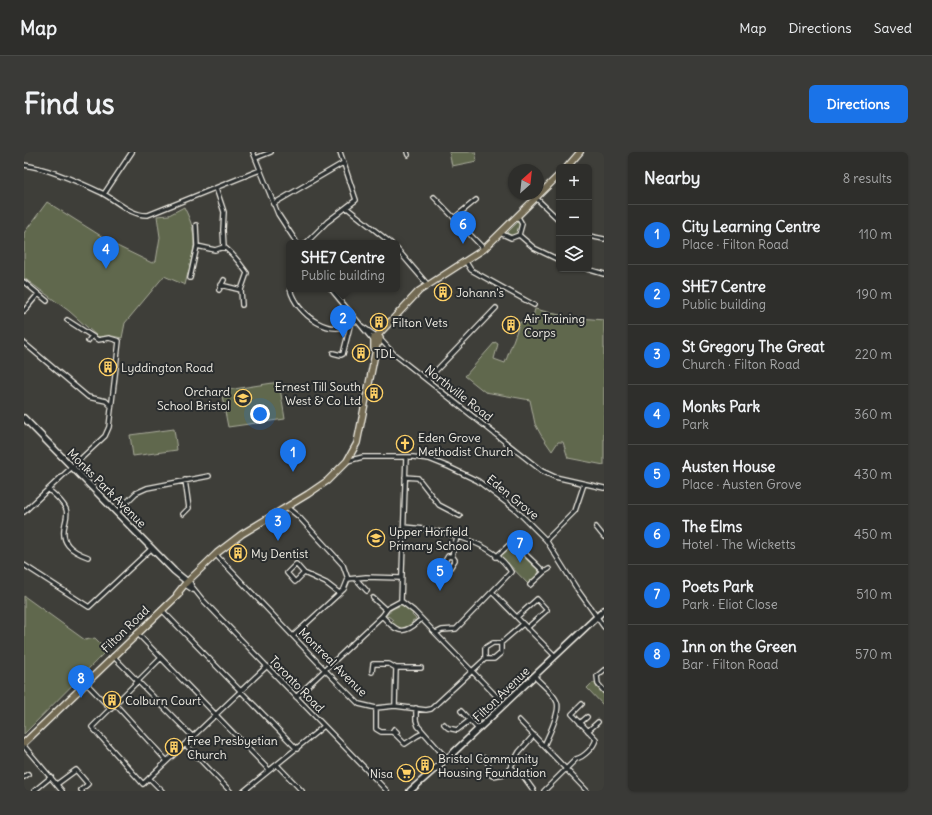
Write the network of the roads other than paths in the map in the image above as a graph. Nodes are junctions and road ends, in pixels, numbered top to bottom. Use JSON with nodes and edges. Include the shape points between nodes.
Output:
{"nodes":[{"id":1,"x":132,"y":152,"type":"edge"},
{"id":2,"x":254,"y":152,"type":"edge"},
{"id":3,"x":271,"y":152,"type":"edge"},
{"id":4,"x":340,"y":152,"type":"edge"},
{"id":5,"x":580,"y":152,"type":"edge"},
{"id":6,"x":256,"y":158,"type":"junction"},
{"id":7,"x":343,"y":163,"type":"junction"},
{"id":8,"x":570,"y":164,"type":"edge"},
{"id":9,"x":24,"y":165,"type":"edge"},
{"id":10,"x":260,"y":170,"type":"junction"},
{"id":11,"x":556,"y":179,"type":"edge"},
{"id":12,"x":216,"y":188,"type":"junction"},
{"id":13,"x":544,"y":193,"type":"edge"},
{"id":14,"x":104,"y":194,"type":"junction"},
{"id":15,"x":434,"y":197,"type":"dead end"},
{"id":16,"x":442,"y":197,"type":"dead end"},
{"id":17,"x":469,"y":198,"type":"dead end"},
{"id":18,"x":538,"y":200,"type":"joint"},
{"id":19,"x":438,"y":201,"type":"junction"},
{"id":20,"x":273,"y":204,"type":"junction"},
{"id":21,"x":347,"y":208,"type":"junction"},
{"id":22,"x":518,"y":217,"type":"junction"},
{"id":23,"x":556,"y":217,"type":"edge"},
{"id":24,"x":454,"y":218,"type":"junction"},
{"id":25,"x":196,"y":225,"type":"dead end"},
{"id":26,"x":500,"y":233,"type":"junction"},
{"id":27,"x":519,"y":235,"type":"junction"},
{"id":28,"x":592,"y":237,"type":"edge"},
{"id":29,"x":604,"y":239,"type":"edge"},
{"id":30,"x":295,"y":240,"type":"edge"},
{"id":31,"x":309,"y":240,"type":"edge"},
{"id":32,"x":387,"y":240,"type":"edge"},
{"id":33,"x":197,"y":246,"type":"junction"},
{"id":34,"x":224,"y":247,"type":"junction"},
{"id":35,"x":484,"y":249,"type":"junction"},
{"id":36,"x":400,"y":252,"type":"edge"},
{"id":37,"x":556,"y":259,"type":"edge"},
{"id":38,"x":466,"y":262,"type":"junction"},
{"id":39,"x":592,"y":270,"type":"edge"},
{"id":40,"x":604,"y":274,"type":"edge"},
{"id":41,"x":190,"y":278,"type":"dead end"},
{"id":42,"x":224,"y":280,"type":"dead end"},
{"id":43,"x":24,"y":282,"type":"edge"},
{"id":44,"x":222,"y":285,"type":"junction"},
{"id":45,"x":428,"y":285,"type":"junction"},
{"id":46,"x":219,"y":290,"type":"dead end"},
{"id":47,"x":241,"y":290,"type":"junction"},
{"id":48,"x":291,"y":292,"type":"edge"},
{"id":49,"x":333,"y":292,"type":"edge"},
{"id":50,"x":38,"y":294,"type":"junction"},
{"id":51,"x":47,"y":301,"type":"dead end"},
{"id":52,"x":242,"y":305,"type":"dead end"},
{"id":53,"x":534,"y":305,"type":"dead end"},
{"id":54,"x":496,"y":308,"type":"dead end"},
{"id":55,"x":24,"y":311,"type":"edge"},
{"id":56,"x":67,"y":320,"type":"dead end"},
{"id":57,"x":356,"y":320,"type":"junction"},
{"id":58,"x":350,"y":326,"type":"junction"},
{"id":59,"x":92,"y":336,"type":"junction"},
{"id":60,"x":377,"y":340,"type":"junction"},
{"id":61,"x":88,"y":341,"type":"dead end"},
{"id":62,"x":24,"y":343,"type":"edge"},
{"id":63,"x":333,"y":354,"type":"dead end"},
{"id":64,"x":427,"y":380,"type":"junction"},
{"id":65,"x":111,"y":406,"type":"junction"},
{"id":66,"x":24,"y":418,"type":"edge"},
{"id":67,"x":357,"y":438,"type":"junction"},
{"id":68,"x":353,"y":450,"type":"junction"},
{"id":69,"x":363,"y":457,"type":"junction"},
{"id":70,"x":406,"y":457,"type":"junction"},
{"id":71,"x":346,"y":462,"type":"junction"},
{"id":72,"x":73,"y":468,"type":"junction"},
{"id":73,"x":209,"y":476,"type":"dead end"},
{"id":74,"x":405,"y":477,"type":"junction"},
{"id":75,"x":185,"y":480,"type":"junction"},
{"id":76,"x":584,"y":484,"type":"junction"},
{"id":77,"x":604,"y":488,"type":"edge"},
{"id":78,"x":50,"y":490,"type":"junction"},
{"id":79,"x":288,"y":508,"type":"junction"},
{"id":80,"x":24,"y":512,"type":"edge"},
{"id":81,"x":117,"y":512,"type":"junction"},
{"id":82,"x":183,"y":514,"type":"dead end"},
{"id":83,"x":460,"y":516,"type":"dead end"},
{"id":84,"x":404,"y":527,"type":"junction"},
{"id":85,"x":596,"y":527,"type":"dead end"},
{"id":86,"x":457,"y":537,"type":"junction"},
{"id":87,"x":604,"y":537,"type":"edge"},
{"id":88,"x":546,"y":540,"type":"junction"},
{"id":89,"x":152,"y":548,"type":"junction"},
{"id":90,"x":219,"y":554,"type":"junction"},
{"id":91,"x":452,"y":556,"type":"junction"},
{"id":92,"x":88,"y":557,"type":"dead end"},
{"id":93,"x":496,"y":557,"type":"junction"},
{"id":94,"x":24,"y":565,"type":"edge"},
{"id":95,"x":549,"y":569,"type":"dead end"},
{"id":96,"x":544,"y":572,"type":"junction"},
{"id":97,"x":304,"y":573,"type":"junction"},
{"id":98,"x":401,"y":578,"type":"junction"},
{"id":99,"x":348,"y":579,"type":"junction"},
{"id":100,"x":356,"y":579,"type":"junction"},
{"id":101,"x":187,"y":584,"type":"junction"},
{"id":102,"x":530,"y":585,"type":"dead end"},
{"id":103,"x":367,"y":591,"type":"dead end"},
{"id":104,"x":492,"y":592,"type":"junction"},
{"id":105,"x":338,"y":593,"type":"junction"},
{"id":106,"x":373,"y":598,"type":"dead end"},
{"id":107,"x":401,"y":600,"type":"junction"},
{"id":108,"x":161,"y":609,"type":"junction"},
{"id":109,"x":386,"y":610,"type":"junction"},
{"id":110,"x":604,"y":610,"type":"edge"},
{"id":111,"x":382,"y":616,"type":"junction"},
{"id":112,"x":517,"y":617,"type":"junction"},
{"id":113,"x":596,"y":617,"type":"junction"},
{"id":114,"x":416,"y":623,"type":"dead end"},
{"id":115,"x":523,"y":624,"type":"junction"},
{"id":116,"x":604,"y":627,"type":"edge"},
{"id":117,"x":527,"y":628,"type":"junction"},
{"id":118,"x":137,"y":633,"type":"junction"},
{"id":119,"x":436,"y":633,"type":"junction"},
{"id":120,"x":293,"y":636,"type":"junction"},
{"id":121,"x":501,"y":643,"type":"junction"},
{"id":122,"x":112,"y":656,"type":"junction"},
{"id":123,"x":555,"y":656,"type":"junction"},
{"id":124,"x":161,"y":658,"type":"junction"},
{"id":125,"x":485,"y":659,"type":"junction"},
{"id":126,"x":267,"y":666,"type":"junction"},
{"id":127,"x":396,"y":668,"type":"junction"},
{"id":128,"x":421,"y":668,"type":"dead end"},
{"id":129,"x":325,"y":670,"type":"junction"},
{"id":130,"x":604,"y":670,"type":"edge"},
{"id":131,"x":471,"y":671,"type":"junction"},
{"id":132,"x":372,"y":672,"type":"dead end"},
{"id":133,"x":534,"y":676,"type":"junction"},
{"id":134,"x":138,"y":682,"type":"junction"},
{"id":135,"x":86,"y":683,"type":"junction"},
{"id":136,"x":240,"y":691,"type":"junction"},
{"id":137,"x":604,"y":691,"type":"edge"},
{"id":138,"x":296,"y":697,"type":"junction"},
{"id":139,"x":500,"y":700,"type":"dead end"},
{"id":140,"x":115,"y":704,"type":"junction"},
{"id":141,"x":582,"y":704,"type":"dead end"},
{"id":142,"x":395,"y":706,"type":"junction"},
{"id":143,"x":376,"y":708,"type":"junction"},
{"id":144,"x":416,"y":708,"type":"junction"},
{"id":145,"x":111,"y":709,"type":"junction"},
{"id":146,"x":461,"y":711,"type":"dead end"},
{"id":147,"x":216,"y":715,"type":"junction"},
{"id":148,"x":587,"y":717,"type":"dead end"},
{"id":149,"x":470,"y":720,"type":"junction"},
{"id":150,"x":518,"y":720,"type":"dead end"},
{"id":151,"x":598,"y":722,"type":"dead end"},
{"id":152,"x":580,"y":723,"type":"junction"},
{"id":153,"x":444,"y":724,"type":"dead end"},
{"id":154,"x":324,"y":726,"type":"junction"},
{"id":155,"x":478,"y":729,"type":"junction"},
{"id":156,"x":588,"y":731,"type":"junction"},
{"id":157,"x":423,"y":734,"type":"junction"},
{"id":158,"x":534,"y":736,"type":"junction"},
{"id":159,"x":193,"y":737,"type":"junction"},
{"id":160,"x":24,"y":744,"type":"edge"},
{"id":161,"x":185,"y":744,"type":"junction"},
{"id":162,"x":544,"y":746,"type":"junction"},
{"id":163,"x":297,"y":749,"type":"junction"},
{"id":164,"x":484,"y":758,"type":"dead end"},
{"id":165,"x":447,"y":759,"type":"junction"},
{"id":166,"x":167,"y":761,"type":"junction"},
{"id":167,"x":277,"y":764,"type":"junction"},
{"id":168,"x":511,"y":767,"type":"junction"},
{"id":169,"x":269,"y":770,"type":"junction"},
{"id":170,"x":566,"y":770,"type":"junction"},
{"id":171,"x":28,"y":774,"type":"dead end"},
{"id":172,"x":491,"y":775,"type":"junction"},
{"id":173,"x":24,"y":777,"type":"edge"},
{"id":174,"x":51,"y":777,"type":"junction"},
{"id":175,"x":150,"y":778,"type":"junction"},
{"id":176,"x":487,"y":778,"type":"dead end"},
{"id":177,"x":57,"y":784,"type":"junction"},
{"id":178,"x":34,"y":791,"type":"edge"},
{"id":179,"x":62,"y":791,"type":"edge"},
{"id":180,"x":82,"y":791,"type":"edge"},
{"id":181,"x":162,"y":791,"type":"edge"},
{"id":182,"x":230,"y":791,"type":"edge"},
{"id":183,"x":244,"y":791,"type":"edge"},
{"id":184,"x":302,"y":791,"type":"edge"},
{"id":185,"x":387,"y":791,"type":"edge"},
{"id":186,"x":410,"y":791,"type":"edge"},
{"id":187,"x":534,"y":791,"type":"edge"},
{"id":188,"x":544,"y":791,"type":"edge"},
{"id":189,"x":588,"y":791,"type":"edge"}],
"edges":[{"from":1,"to":14,"type":"street"},
{"from":2,"to":6,"type":"street"},
{"from":3,"to":6,"type":"street"},
{"from":4,"to":7,"type":"street"},
{"from":5,"to":8,"type":"main road"},
{"from":6,"to":10,"type":"street"},
{"from":7,"to":20,"type":"street"},
{"from":7,"to":21,"type":"street","via":[[356,199]]},
{"from":9,"to":14,"type":"street"},
{"from":10,"to":12,"type":"street"},
{"from":10,"to":20,"type":"street"},
{"from":11,"to":13,"type":"main road"},
{"from":12,"to":14,"type":"street","via":[[140,215]]},
{"from":12,"to":34,"type":"street","via":[[224,212]]},
{"from":15,"to":19,"type":"street"},
{"from":16,"to":19,"type":"street"},
{"from":17,"to":24,"type":"street","via":[[474,201]]},
{"from":18,"to":22,"type":"main road"},
{"from":18,"to":23,"type":"street"},
{"from":19,"to":24,"type":"street"},
{"from":20,"to":30,"type":"street"},
{"from":21,"to":31,"type":"street","via":[[327,222]]},
{"from":21,"to":32,"type":"street"},
{"from":22,"to":26,"type":"main road"},
{"from":22,"to":27,"type":"street","via":[[522,224]]},
{"from":24,"to":35,"type":"street"},
{"from":25,"to":33,"type":"street"},
{"from":26,"to":27,"type":"street","via":[[511,238]]},
{"from":26,"to":35,"type":"main road"},
{"from":27,"to":37,"type":"street","via":[[534,248]]},
{"from":28,"to":29,"type":"street"},
{"from":33,"to":34,"type":"street","via":[[215,250]]},
{"from":33,"to":41,"type":"street"},
{"from":34,"to":47,"type":"street","via":[[234,254],[246,272]]},
{"from":35,"to":38,"type":"main road"},
{"from":36,"to":45,"type":"street"},
{"from":38,"to":45,"type":"main road"},
{"from":38,"to":53,"type":"street","via":[[471,270]]},
{"from":39,"to":40,"type":"street"},
{"from":42,"to":44,"type":"street"},
{"from":43,"to":50,"type":"street"},
{"from":44,"to":46,"type":"street"},
{"from":44,"to":47,"type":"street"},
{"from":45,"to":60,"type":"main road","via":[[415,295]]},
{"from":47,"to":52,"type":"street"},
{"from":48,"to":58,"type":"street","via":[[297,306],[310,318],[331,327]]},
{"from":49,"to":57,"type":"street","name":"Northville Road"},
{"from":50,"to":51,"type":"street"},
{"from":50,"to":55,"type":"street"},
{"from":54,"to":64,"type":"street"},
{"from":56,"to":59,"type":"street","via":[[72,320]]},
{"from":57,"to":58,"type":"street"},
{"from":57,"to":60,"type":"street","name":"Northville Road"},
{"from":58,"to":63,"type":"street","via":[[343,354]]},
{"from":59,"to":61,"type":"street"},
{"from":59,"to":65,"type":"street","via":[[98,340],[109,338],[119,341]]},
{"from":60,"to":64,"type":"street","name":"Northville Road"},
{"from":60,"to":67,"type":"main road","name":"Filton Road"},
{"from":62,"to":65,"type":"street","via":[[88,397],[106,401]]},
{"from":64,"to":76,"type":"street","name":"Northville Road","via":[[542,471]]},
{"from":65,"to":72,"type":"street","via":[[109,428],[105,436]]},
{"from":66,"to":72,"type":"street","name":"Monks Park Avenue"},
{"from":67,"to":68,"type":"main road","name":"Filton Road"},
{"from":67,"to":71,"type":"main road","name":"Filton Road"},
{"from":68,"to":69,"type":"street","via":[[356,455]]},
{"from":68,"to":71,"type":"main road","name":"Filton Road"},
{"from":69,"to":70,"type":"street","name":"Eden Grove"},
{"from":69,"to":71,"type":"street","name":"Eden Grove"},
{"from":70,"to":74,"type":"street"},
{"from":70,"to":88,"type":"street","name":"Eden Grove","via":[[429,459],[478,482],[516,510]]},
{"from":71,"to":79,"type":"main road","name":"Filton Road","via":[[328,481]]},
{"from":72,"to":78,"type":"street"},
{"from":72,"to":81,"type":"street","name":"Monks Park Avenue"},
{"from":73,"to":75,"type":"street"},
{"from":74,"to":83,"type":"street","via":[[418,478],[439,505]]},
{"from":74,"to":84,"type":"street"},
{"from":75,"to":81,"type":"street","via":[[141,490]]},
{"from":75,"to":82,"type":"street","via":[[189,508]]},
{"from":76,"to":77,"type":"street","name":"Northville Road"},
{"from":76,"to":88,"type":"street","via":[[575,511]]},
{"from":78,"to":80,"type":"street"},
{"from":78,"to":92,"type":"street","via":[[66,508],[67,517],[63,532],[65,542],[74,551]]},
{"from":79,"to":90,"type":"main road","name":"Filton Road","via":[[242,534]]},
{"from":79,"to":99,"type":"street","via":[[343,565]]},
{"from":81,"to":89,"type":"street","name":"Monks Park Avenue"},
{"from":84,"to":86,"type":"street","via":[[425,528]]},
{"from":84,"to":98,"type":"street"},
{"from":85,"to":87,"type":"street"},
{"from":86,"to":91,"type":"street"},
{"from":86,"to":93,"type":"street","via":[[484,546]]},
{"from":88,"to":113,"type":"street","name":"Eden Grove"},
{"from":89,"to":94,"type":"street","via":[[89,607]]},
{"from":89,"to":101,"type":"street","name":"Monks Park Avenue"},
{"from":90,"to":101,"type":"main road","name":"Filton Road"},
{"from":90,"to":120,"type":"street","name":"Montreal Avenue"},
{"from":91,"to":91,"type":"street","via":[[455,559],[454,563],[444,577],[445,561],[448,556]]},
{"from":93,"to":96,"type":"street","via":[[510,544],[515,544]]},
{"from":93,"to":104,"type":"street","via":[[510,570],[509,575]]},
{"from":95,"to":96,"type":"street"},
{"from":96,"to":102,"type":"street"},
{"from":97,"to":97,"type":"street","via":[[295,582],[287,573],[296,564]]},
{"from":97,"to":105,"type":"street","via":[[323,581]]},
{"from":98,"to":100,"type":"street"},
{"from":98,"to":107,"type":"street"},
{"from":99,"to":100,"type":"street"},
{"from":99,"to":105,"type":"street","via":[[345,587]]},
{"from":100,"to":103,"type":"street"},
{"from":101,"to":108,"type":"main road","name":"Filton Road"},
{"from":101,"to":126,"type":"street","name":"Toronto Road"},
{"from":104,"to":112,"type":"street"},
{"from":104,"to":119,"type":"street","via":[[456,628]]},
{"from":105,"to":120,"type":"street"},
{"from":106,"to":109,"type":"street"},
{"from":107,"to":109,"type":"street"},
{"from":107,"to":119,"type":"street"},
{"from":108,"to":118,"type":"main road","name":"Filton Road"},
{"from":108,"to":136,"type":"street"},
{"from":109,"to":111,"type":"street"},
{"from":110,"to":113,"type":"street","name":"Filton Avenue"},
{"from":111,"to":114,"type":"street","via":[[392,627],[401,631],[408,631]]},
{"from":111,"to":129,"type":"street"},
{"from":112,"to":115,"type":"street"},
{"from":112,"to":117,"type":"street","via":[[537,599],[547,610]]},
{"from":113,"to":116,"type":"street","name":"Eden Grove"},
{"from":113,"to":123,"type":"street","name":"Filton Avenue"},
{"from":115,"to":117,"type":"street"},
{"from":115,"to":121,"type":"street"},
{"from":117,"to":123,"type":"street"},
{"from":118,"to":122,"type":"main road","name":"Filton Road"},
{"from":118,"to":124,"type":"street"},
{"from":119,"to":131,"type":"street"},
{"from":120,"to":129,"type":"street","name":"Montreal Avenue"},
{"from":121,"to":125,"type":"street","via":[[501,653],[494,659]]},
{"from":121,"to":125,"type":"street","via":[[493,643],[485,648]]},
{"from":122,"to":134,"type":"street"},
{"from":122,"to":135,"type":"main road","name":"Filton Road"},
{"from":123,"to":133,"type":"street","name":"Filton Avenue"},
{"from":124,"to":134,"type":"street"},
{"from":124,"to":147,"type":"street"},
{"from":125,"to":131,"type":"street","name":"Montreal Avenue"},
{"from":126,"to":136,"type":"street"},
{"from":126,"to":138,"type":"street","name":"Toronto Road"},
{"from":127,"to":128,"type":"street"},
{"from":127,"to":132,"type":"street","via":[[389,664],[373,664]]},
{"from":127,"to":142,"type":"street"},
{"from":129,"to":138,"type":"street"},
{"from":129,"to":143,"type":"street","name":"Montreal Avenue","via":[[359,704]]},
{"from":130,"to":137,"type":"street","via":[[597,676],[598,684]]},
{"from":131,"to":139,"type":"street"},
{"from":131,"to":144,"type":"street","name":"Montreal Avenue","via":[[432,709]]},
{"from":133,"to":155,"type":"street","name":"Filton Avenue"},
{"from":133,"to":162,"type":"street","via":[[558,704],[553,728]]},
{"from":134,"to":140,"type":"street"},
{"from":134,"to":159,"type":"street"},
{"from":135,"to":145,"type":"street"},
{"from":135,"to":160,"type":"main road","name":"Filton Road"},
{"from":136,"to":147,"type":"street"},
{"from":136,"to":163,"type":"street"},
{"from":138,"to":154,"type":"street","name":"Toronto Road"},
{"from":140,"to":145,"type":"street"},
{"from":140,"to":166,"type":"street"},
{"from":141,"to":152,"type":"street","via":[[572,714]]},
{"from":142,"to":143,"type":"street","name":"Montreal Avenue"},
{"from":142,"to":144,"type":"street","name":"Montreal Avenue"},
{"from":143,"to":157,"type":"street","via":[[376,728],[381,732],[393,733],[406,744]]},
{"from":144,"to":157,"type":"street","via":[[416,722]]},
{"from":145,"to":175,"type":"street","via":[[92,727],[143,784]]},
{"from":146,"to":149,"type":"street"},
{"from":147,"to":159,"type":"street"},
{"from":147,"to":169,"type":"street"},
{"from":148,"to":152,"type":"street"},
{"from":149,"to":153,"type":"street","via":[[457,730]]},
{"from":149,"to":155,"type":"street"},
{"from":150,"to":158,"type":"street"},
{"from":151,"to":156,"type":"street"},
{"from":152,"to":156,"type":"street"},
{"from":154,"to":163,"type":"street"},
{"from":154,"to":185,"type":"street","name":"Toronto Road"},
{"from":155,"to":165,"type":"street","name":"Filton Avenue"},
{"from":156,"to":170,"type":"street","via":[[596,740],[595,745]]},
{"from":157,"to":165,"type":"street"},
{"from":158,"to":162,"type":"street"},
{"from":158,"to":168,"type":"street","via":[[519,752]]},
{"from":159,"to":161,"type":"street"},
{"from":160,"to":174,"type":"street"},
{"from":161,"to":166,"type":"street"},
{"from":161,"to":182,"type":"street"},
{"from":162,"to":170,"type":"street"},
{"from":163,"to":167,"type":"street"},
{"from":164,"to":172,"type":"street"},
{"from":165,"to":186,"type":"street","name":"Filton Avenue"},
{"from":166,"to":175,"type":"street"},
{"from":167,"to":169,"type":"street"},
{"from":167,"to":184,"type":"street"},
{"from":168,"to":172,"type":"street","via":[[503,774]]},
{"from":168,"to":187,"type":"street","via":[[517,773],[521,773]]},
{"from":169,"to":183,"type":"street"},
{"from":170,"to":188,"type":"street"},
{"from":170,"to":189,"type":"street"},
{"from":171,"to":173,"type":"street"},
{"from":172,"to":176,"type":"street"},
{"from":174,"to":177,"type":"street"},
{"from":174,"to":178,"type":"street"},
{"from":175,"to":181,"type":"street"},
{"from":177,"to":179,"type":"street"},
{"from":177,"to":180,"type":"street","via":[[76,770],[88,784]]}]}
